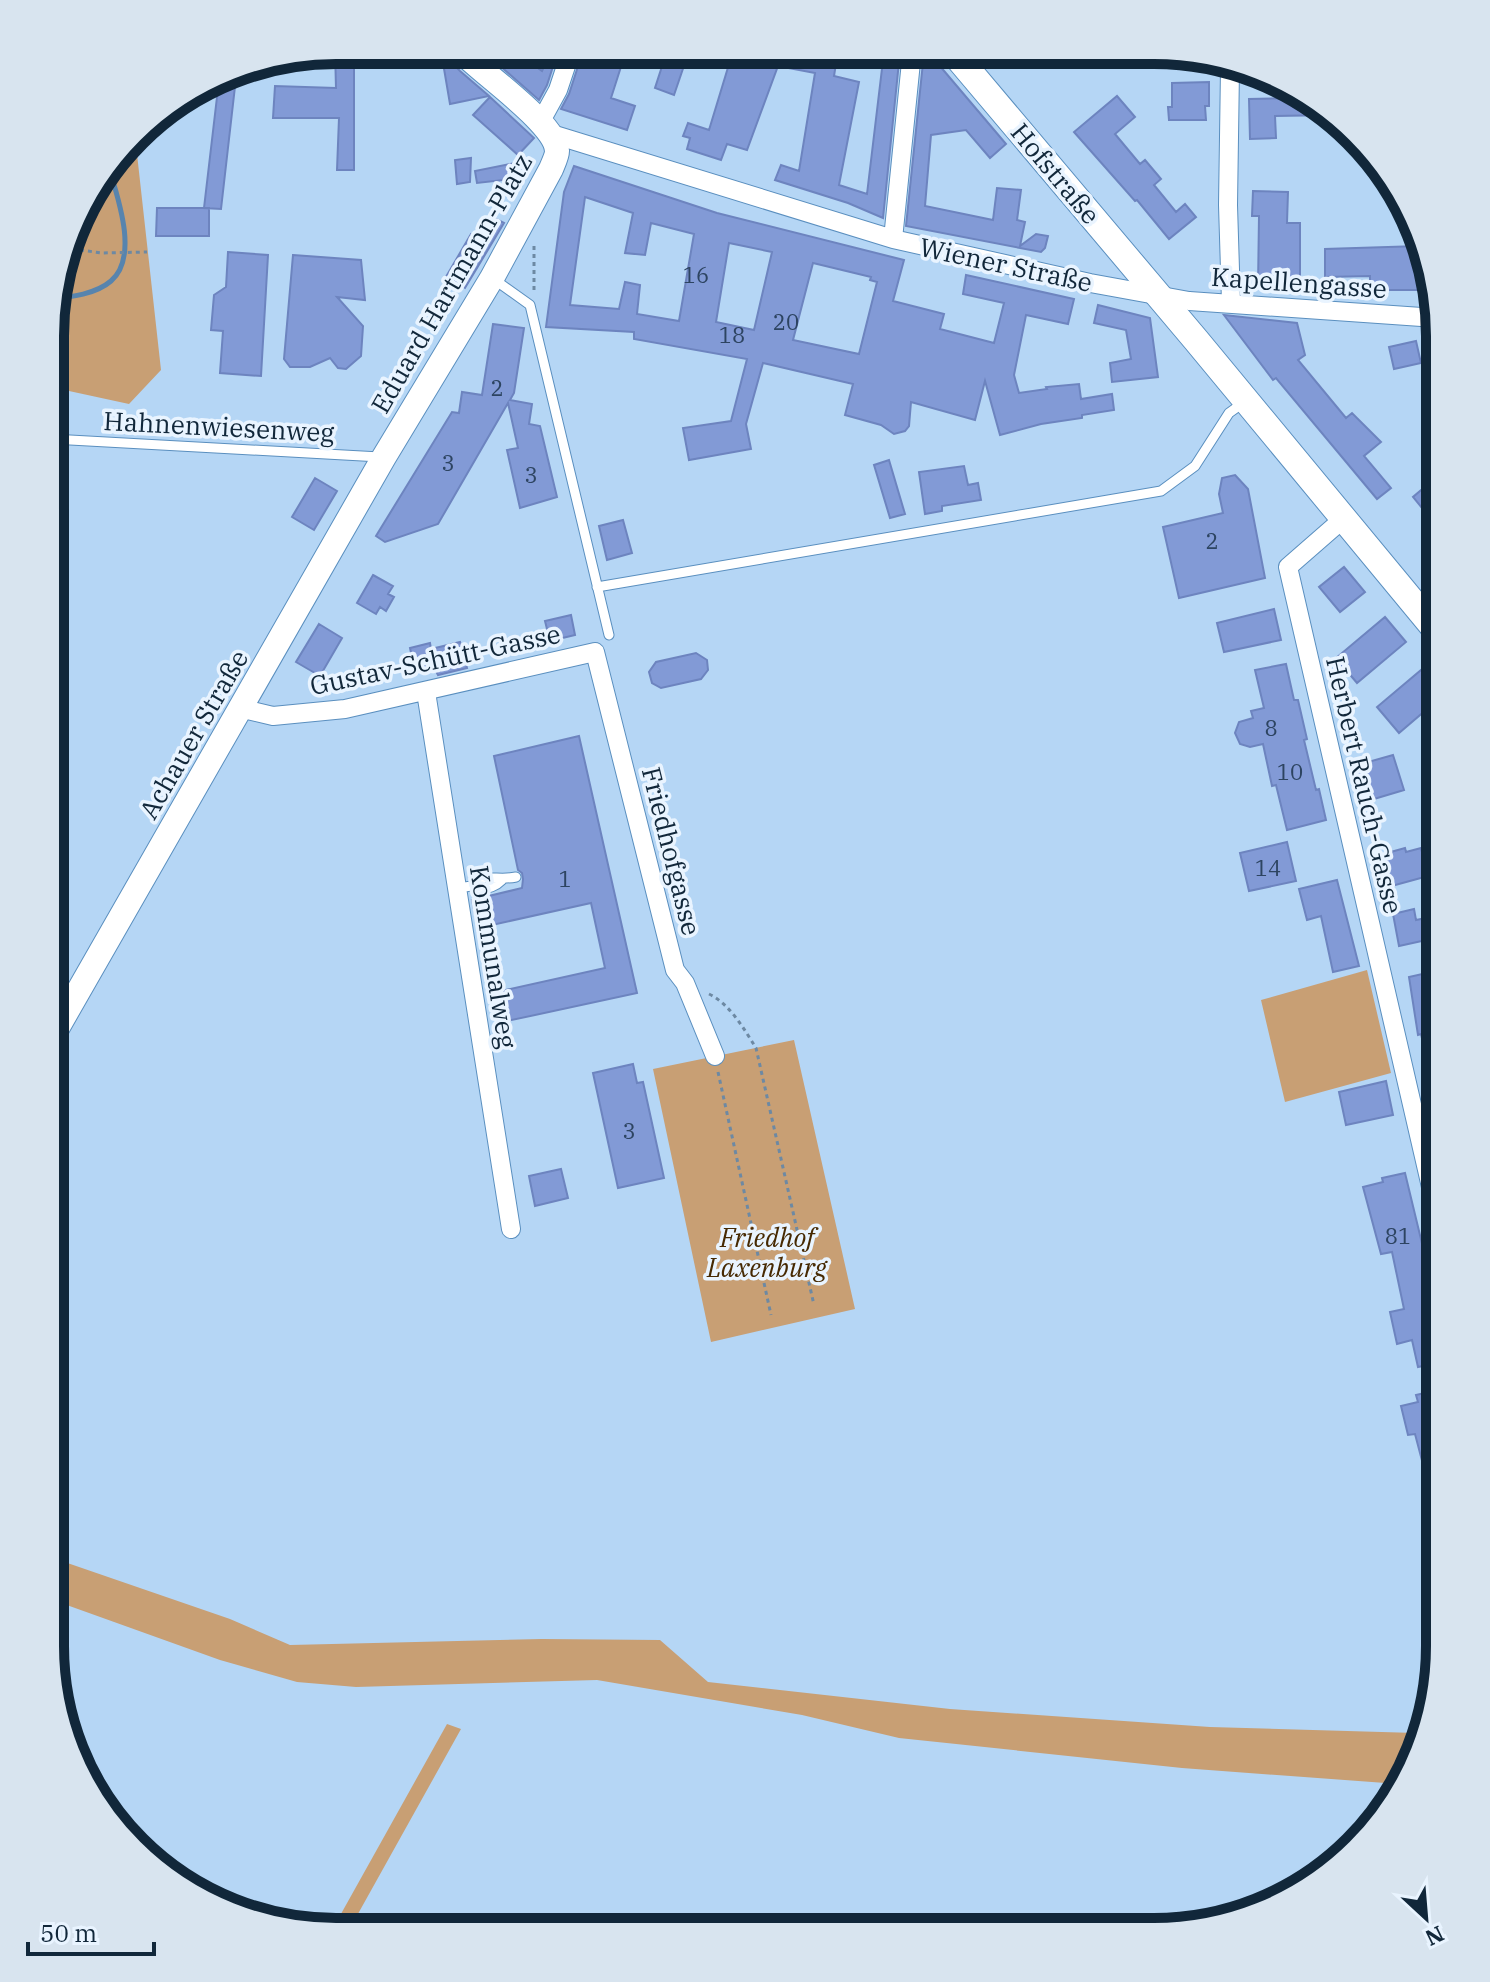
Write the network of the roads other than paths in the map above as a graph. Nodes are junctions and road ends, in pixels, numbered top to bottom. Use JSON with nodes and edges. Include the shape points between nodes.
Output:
{"nodes":[{"id":1,"x":472,"y":64,"type":"edge"},
{"id":2,"x":567,"y":64,"type":"edge"},
{"id":3,"x":911,"y":64,"type":"edge"},
{"id":4,"x":975,"y":64,"type":"edge"},
{"id":5,"x":1233,"y":76,"type":"edge"},
{"id":6,"x":547,"y":128,"type":"junction"},
{"id":7,"x":893,"y":239,"type":"junction"},
{"id":8,"x":492,"y":278,"type":"junction"},
{"id":9,"x":1158,"y":295,"type":"junction"},
{"id":10,"x":1231,"y":302,"type":"junction"},
{"id":11,"x":1425,"y":317,"type":"edge"},
{"id":12,"x":1245,"y":401,"type":"junction"},
{"id":13,"x":64,"y":440,"type":"edge"},
{"id":14,"x":384,"y":457,"type":"junction"},
{"id":15,"x":1343,"y":519,"type":"junction"},
{"id":16,"x":597,"y":587,"type":"junction"},
{"id":17,"x":1426,"y":618,"type":"edge"},
{"id":18,"x":609,"y":635,"type":"dead end"},
{"id":19,"x":595,"y":652,"type":"joint"},
{"id":20,"x":426,"y":692,"type":"junction"},
{"id":21,"x":239,"y":708,"type":"junction"},
{"id":22,"x":516,"y":877,"type":"dead end"},
{"id":23,"x":465,"y":887,"type":"junction"},
{"id":24,"x":64,"y":1016,"type":"edge"},
{"id":25,"x":715,"y":1056,"type":"road end"},
{"id":26,"x":1425,"y":1138,"type":"edge"},
{"id":27,"x":511,"y":1229,"type":"dead end"}],
"edges":[{"from":1,"to":6,"type":"street","name":"Wiener Straße"},
{"from":2,"to":6,"type":"street"},
{"from":3,"to":7,"type":"street"},
{"from":4,"to":9,"type":"main road","name":"Hofstraße"},
{"from":5,"to":10,"type":"street"},
{"from":6,"to":7,"type":"street","name":"Wiener Straße"},
{"from":6,"to":8,"type":"street","name":"Eduard Hartmann-Platz","via":[[557,151],[551,169]]},
{"from":7,"to":9,"type":"street","name":"Wiener Straße"},
{"from":8,"to":14,"type":"street","name":"Eduard Hartmann-Platz"},
{"from":8,"to":16,"type":"lane","via":[[530,305]]},
{"from":9,"to":10,"type":"street","name":"Kapellengasse"},
{"from":9,"to":12,"type":"main road"},
{"from":10,"to":11,"type":"street","name":"Kapellengasse"},
{"from":12,"to":15,"type":"main road"},
{"from":12,"to":16,"type":"lane","via":[[1229,413],[1195,466],[1161,491]]},
{"from":13,"to":14,"type":"lane","name":"Hahnenwiesenweg"},
{"from":14,"to":21,"type":"street","name":"Achauer Straße"},
{"from":15,"to":17,"type":"main road"},
{"from":15,"to":26,"type":"street","name":"Herbert Rauch-Gasse","via":[[1288,567]]},
{"from":16,"to":18,"type":"lane"},
{"from":19,"to":20,"type":"street","name":"Gustav-Schütt-Gasse"},
{"from":19,"to":25,"type":"street","name":"Friedhofgasse","via":[[675,970]]},
{"from":20,"to":21,"type":"street","name":"Gustav-Schütt-Gasse","via":[[345,709],[273,716]]},
{"from":20,"to":23,"type":"street","name":"Kommunalweg"},
{"from":21,"to":24,"type":"street","name":"Achauer Straße"},
{"from":22,"to":23,"type":"lane","via":[[477,879]]},
{"from":23,"to":27,"type":"street","name":"Kommunalweg"}]}
